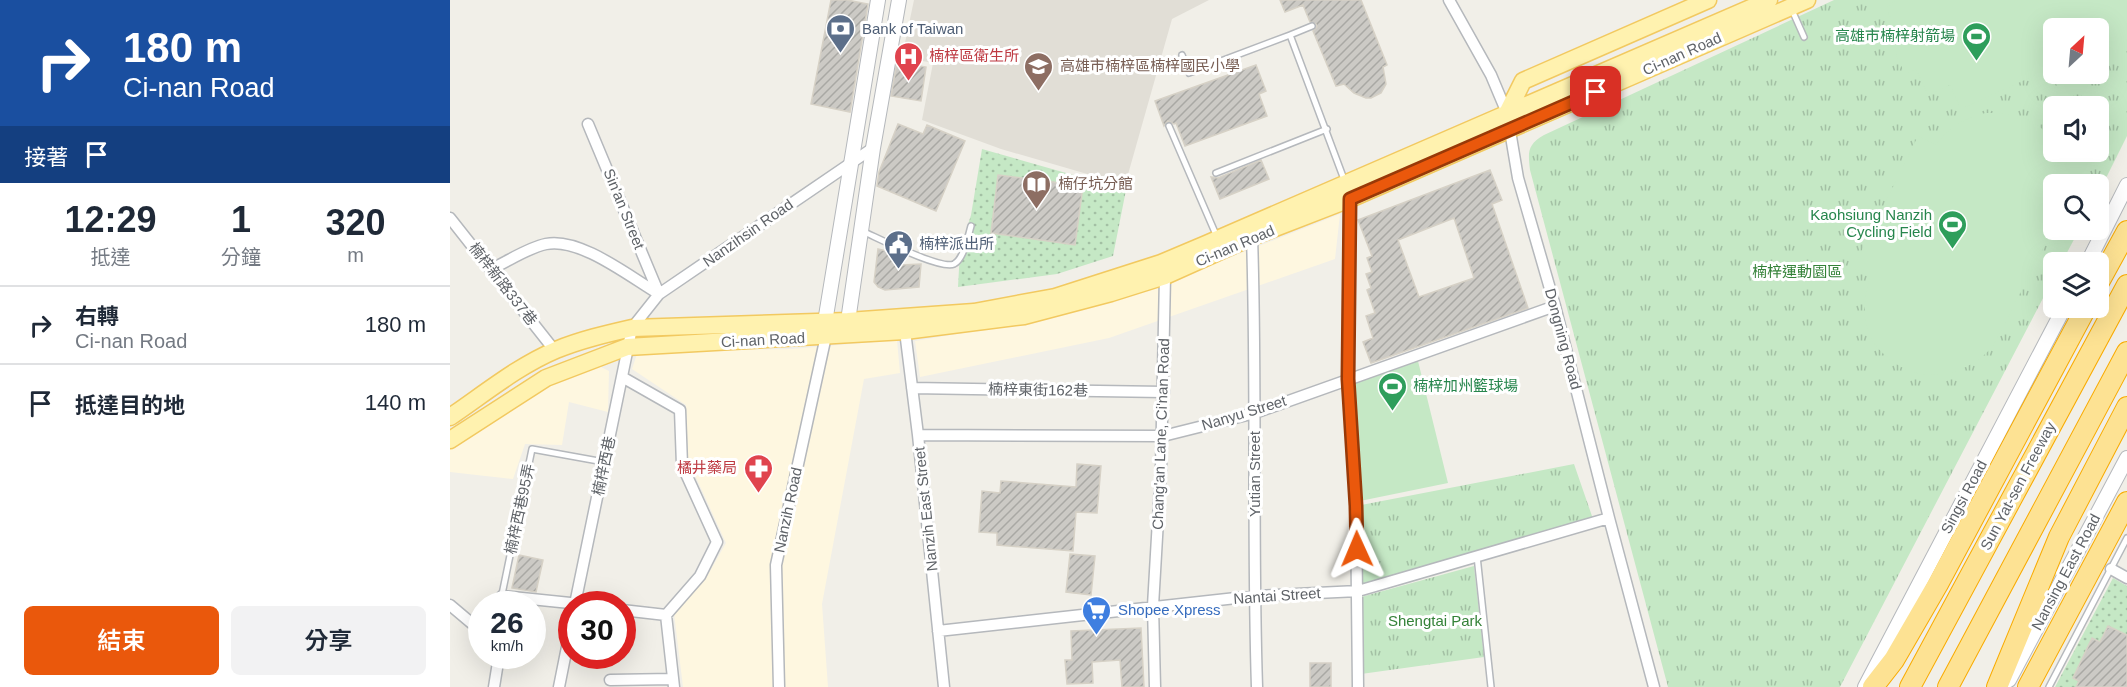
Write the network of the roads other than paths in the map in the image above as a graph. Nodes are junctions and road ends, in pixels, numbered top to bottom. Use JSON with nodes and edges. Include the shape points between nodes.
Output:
{"nodes":[{"id":1,"x":878,"y":0,"type":"edge"},
{"id":2,"x":899,"y":0,"type":"edge"},
{"id":3,"x":1449,"y":0,"type":"edge"},
{"id":4,"x":1708,"y":0,"type":"edge"},
{"id":5,"x":1769,"y":0,"type":"edge"},
{"id":6,"x":1807,"y":0,"type":"edge"},
{"id":7,"x":1789,"y":4,"type":"edge"},
{"id":8,"x":1312,"y":26,"type":"dead end"},
{"id":9,"x":1290,"y":35,"type":"junction"},
{"id":10,"x":1804,"y":37,"type":"dead end"},
{"id":11,"x":1182,"y":56,"type":"dead end"},
{"id":12,"x":1508,"y":122,"type":"junction"},
{"id":13,"x":588,"y":124,"type":"dead end"},
{"id":14,"x":1169,"y":126,"type":"dead end"},
{"id":15,"x":1327,"y":129,"type":"junction"},
{"id":16,"x":873,"y":148,"type":"junction"},
{"id":17,"x":853,"y":160,"type":"junction"},
{"id":18,"x":1216,"y":172,"type":"dead end"},
{"id":19,"x":2127,"y":185,"type":"edge"},
{"id":20,"x":1348,"y":191,"type":"junction"},
{"id":21,"x":450,"y":218,"type":"edge"},
{"id":22,"x":971,"y":226,"type":"dead end"},
{"id":23,"x":860,"y":231,"type":"junction"},
{"id":24,"x":1250,"y":231,"type":"junction"},
{"id":25,"x":2127,"y":231,"type":"edge"},
{"id":26,"x":1218,"y":239,"type":"junction"},
{"id":27,"x":2093,"y":252,"type":"edge"},
{"id":28,"x":2109,"y":264,"type":"edge"},
{"id":29,"x":491,"y":269,"type":"junction"},
{"id":30,"x":1163,"y":269,"type":"junction"},
{"id":31,"x":2127,"y":285,"type":"edge"},
{"id":32,"x":659,"y":294,"type":"junction"},
{"id":33,"x":1555,"y":306,"type":"junction"},
{"id":34,"x":2059,"y":318,"type":"edge"},
{"id":35,"x":2081,"y":318,"type":"edge"},
{"id":36,"x":848,"y":321,"type":"junction"},
{"id":37,"x":632,"y":328,"type":"junction"},
{"id":38,"x":826,"y":329,"type":"junction"},
{"id":39,"x":905,"y":331,"type":"junction"},
{"id":40,"x":627,"y":347,"type":"junction"},
{"id":41,"x":555,"y":351,"type":"junction"},
{"id":42,"x":2127,"y":352,"type":"edge"},
{"id":43,"x":566,"y":369,"type":"junction"},
{"id":44,"x":622,"y":376,"type":"junction"},
{"id":45,"x":1348,"y":379,"type":"junction"},
{"id":46,"x":912,"y":388,"type":"junction"},
{"id":47,"x":1164,"y":392,"type":"junction"},
{"id":48,"x":2127,"y":407,"type":"edge"},
{"id":49,"x":1255,"y":413,"type":"junction"},
{"id":50,"x":450,"y":417,"type":"edge"},
{"id":51,"x":918,"y":435,"type":"junction"},
{"id":52,"x":1162,"y":436,"type":"junction"},
{"id":53,"x":450,"y":440,"type":"edge"},
{"id":54,"x":2127,"y":458,"type":"edge"},
{"id":55,"x":604,"y":462,"type":"junction"},
{"id":56,"x":2127,"y":502,"type":"edge"},
{"id":57,"x":1608,"y":518,"type":"junction"},
{"id":58,"x":2127,"y":538,"type":"edge"},
{"id":59,"x":1477,"y":556,"type":"junction"},
{"id":60,"x":2111,"y":570,"type":"junction"},
{"id":61,"x":2127,"y":578,"type":"edge"},
{"id":62,"x":503,"y":591,"type":"edge"},
{"id":63,"x":578,"y":591,"type":"edge"},
{"id":64,"x":1358,"y":591,"type":"junction"},
{"id":65,"x":1254,"y":596,"type":"junction"},
{"id":66,"x":450,"y":605,"type":"edge"},
{"id":67,"x":1153,"y":606,"type":"junction"},
{"id":68,"x":636,"y":612,"type":"edge"},
{"id":69,"x":666,"y":615,"type":"junction"},
{"id":70,"x":468,"y":620,"type":"edge"},
{"id":71,"x":938,"y":631,"type":"junction"},
{"id":72,"x":497,"y":669,"type":"edge"},
{"id":73,"x":563,"y":669,"type":"edge"},
{"id":74,"x":610,"y":680,"type":"dead end"},
{"id":75,"x":674,"y":683,"type":"edge"},
{"id":76,"x":494,"y":687,"type":"edge"},
{"id":77,"x":559,"y":687,"type":"edge"},
{"id":78,"x":779,"y":687,"type":"edge"},
{"id":79,"x":944,"y":687,"type":"edge"},
{"id":80,"x":1155,"y":687,"type":"edge"},
{"id":81,"x":1257,"y":687,"type":"edge"},
{"id":82,"x":1358,"y":687,"type":"edge"},
{"id":83,"x":1491,"y":687,"type":"edge"},
{"id":84,"x":1654,"y":687,"type":"edge"},
{"id":85,"x":1864,"y":687,"type":"edge"},
{"id":86,"x":1873,"y":687,"type":"edge"},
{"id":87,"x":1910,"y":687,"type":"edge"},
{"id":88,"x":1948,"y":687,"type":"edge"},
{"id":89,"x":1997,"y":687,"type":"edge"},
{"id":90,"x":2005,"y":687,"type":"edge"},
{"id":91,"x":2028,"y":687,"type":"edge"},
{"id":92,"x":2049,"y":687,"type":"edge"}],
"edges":[{"from":1,"to":17,"type":"street","name":"Nanzih Road"},
{"from":2,"to":16,"type":"street"},
{"from":3,"to":12,"type":"street","name":"Dongning Road","via":[[1491,75]]},
{"from":4,"to":12,"type":"main road","via":[[1524,81]]},
{"from":5,"to":12,"type":"main road","name":"Ci-nan Road"},
{"from":6,"to":7,"type":"main road","name":"Ci-nan Road"},
{"from":7,"to":10,"type":"lane"},
{"from":7,"to":12,"type":"main road","name":"Ci-nan Road"},
{"from":8,"to":9,"type":"lane"},
{"from":9,"to":11,"type":"lane","via":[[1189,72]]},
{"from":9,"to":15,"type":"lane"},
{"from":12,"to":20,"type":"main road","name":"Ci-nan Road"},
{"from":12,"to":33,"type":"street","name":"Dongning Road","via":[[1518,178]]},
{"from":13,"to":32,"type":"street","name":"Sin'an Street"},
{"from":14,"to":26,"type":"lane"},
{"from":15,"to":18,"type":"lane"},
{"from":15,"to":20,"type":"lane"},
{"from":16,"to":17,"type":"street","name":"Nanzihsin Road"},
{"from":16,"to":23,"type":"street"},
{"from":17,"to":32,"type":"street","name":"Nanzihsin Road"},
{"from":17,"to":38,"type":"street","name":"Nanzih Road"},
{"from":19,"to":27,"type":"street"},
{"from":20,"to":24,"type":"main road","name":"Ci-nan Road"},
{"from":20,"to":45,"type":"street"},
{"from":21,"to":29,"type":"street","name":"楠梓新路337巷"},
{"from":22,"to":23,"type":"lane","via":[[962,254],[952,265],[928,260]]},
{"from":23,"to":36,"type":"street"},
{"from":24,"to":26,"type":"main road","name":"Ci-nan Road"},
{"from":24,"to":30,"type":"main road","name":"Ci-nan Road"},
{"from":24,"to":49,"type":"street","name":"Yutian Street"},
{"from":25,"to":28,"type":"highway"},
{"from":26,"to":30,"type":"main road","name":"Ci-nan Road"},
{"from":29,"to":32,"type":"street","via":[[535,247],[561,242],[583,249]]},
{"from":29,"to":41,"type":"street","name":"楠梓新路337巷"},
{"from":30,"to":36,"type":"main road","name":"Ci-nan Road","via":[[1055,297],[962,313]]},
{"from":30,"to":39,"type":"main road","name":"Ci-nan Road","via":[[1111,293],[1024,316]]},
{"from":30,"to":47,"type":"street","name":"Chang'an Lane, Ci'nan Road"},
{"from":31,"to":87,"type":"highway","name":"Sun Yat-sen Freeway"},
{"from":32,"to":37,"type":"street","name":"Nanzihsin Road"},
{"from":33,"to":45,"type":"street","name":"Nanyu Street"},
{"from":33,"to":57,"type":"street","name":"Dongning Road"},
{"from":34,"to":85,"type":"street","name":"Singsi Road"},
{"from":35,"to":86,"type":"highway","via":[[1938,584],[1894,660]]},
{"from":36,"to":38,"type":"main road","name":"Ci-nan Road"},
{"from":37,"to":38,"type":"main road","name":"Ci-nan Road"},
{"from":37,"to":40,"type":"street","name":"楠梓西巷"},
{"from":37,"to":41,"type":"main road","name":"Ci-nan Road"},
{"from":38,"to":39,"type":"main road","name":"Ci-nan Road"},
{"from":38,"to":40,"type":"main road","name":"Ci-nan Road"},
{"from":38,"to":78,"type":"street","name":"Nanzih Road","via":[[776,565]]},
{"from":39,"to":46,"type":"street","name":"Nanzih East Street"},
{"from":40,"to":43,"type":"main road","name":"Ci-nan Road"},
{"from":40,"to":44,"type":"street","name":"楠梓西巷"},
{"from":41,"to":43,"type":"lane"},
{"from":41,"to":50,"type":"main road","name":"Ci-nan Road"},
{"from":42,"to":88,"type":"highway"},
{"from":43,"to":53,"type":"main road","name":"Ci-nan Road","via":[[526,389]]},
{"from":44,"to":55,"type":"street","name":"楠梓西巷"},
{"from":44,"to":69,"type":"street","via":[[680,410],[682,465],[717,542],[700,576]]},
{"from":45,"to":49,"type":"street","name":"Nanyu Street"},
{"from":45,"to":64,"type":"street"},
{"from":46,"to":47,"type":"street","name":"楠梓東街162巷"},
{"from":46,"to":51,"type":"street","name":"Nanzih East Street"},
{"from":47,"to":52,"type":"street","name":"Chang'an Lane, Ci'nan Road"},
{"from":48,"to":89,"type":"highway","via":[[2059,537]]},
{"from":49,"to":52,"type":"street","name":"Nanyu Street"},
{"from":49,"to":65,"type":"street","name":"Yutian Street"},
{"from":51,"to":52,"type":"street","name":"Nanyu Street"},
{"from":51,"to":71,"type":"street","name":"Nanzih East Street"},
{"from":52,"to":67,"type":"street","name":"Chang'an Lane, Ci'nan Road"},
{"from":54,"to":90,"type":"street","name":"Nansing East Road"},
{"from":55,"to":62,"type":"lane","name":"楠梓西巷95弄","via":[[532,449]]},
{"from":55,"to":63,"type":"street","name":"楠梓西巷"},
{"from":56,"to":91,"type":"highway"},
{"from":57,"to":59,"type":"street","name":"Nantai Street"},
{"from":57,"to":84,"type":"street","name":"Dongning Road"},
{"from":58,"to":60,"type":"lane"},
{"from":59,"to":64,"type":"street","name":"Nantai Street"},
{"from":59,"to":83,"type":"lane"},
{"from":60,"to":61,"type":"street"},
{"from":60,"to":92,"type":"lane"},
{"from":64,"to":65,"type":"street","name":"Nantai Street"},
{"from":64,"to":82,"type":"street"},
{"from":65,"to":67,"type":"street","name":"Nantai Street"},
{"from":65,"to":81,"type":"street","name":"Yutian Street"},
{"from":66,"to":70,"type":"street"},
{"from":67,"to":71,"type":"street","name":"Nantai Street"},
{"from":67,"to":80,"type":"street","name":"Chang'an Lane, Ci'nan Road"},
{"from":68,"to":69,"type":"street"},
{"from":69,"to":75,"type":"street"},
{"from":71,"to":79,"type":"street","name":"Nanzih East Street"},
{"from":72,"to":76,"type":"street"},
{"from":73,"to":77,"type":"street"},
{"from":74,"to":75,"type":"street"}]}
